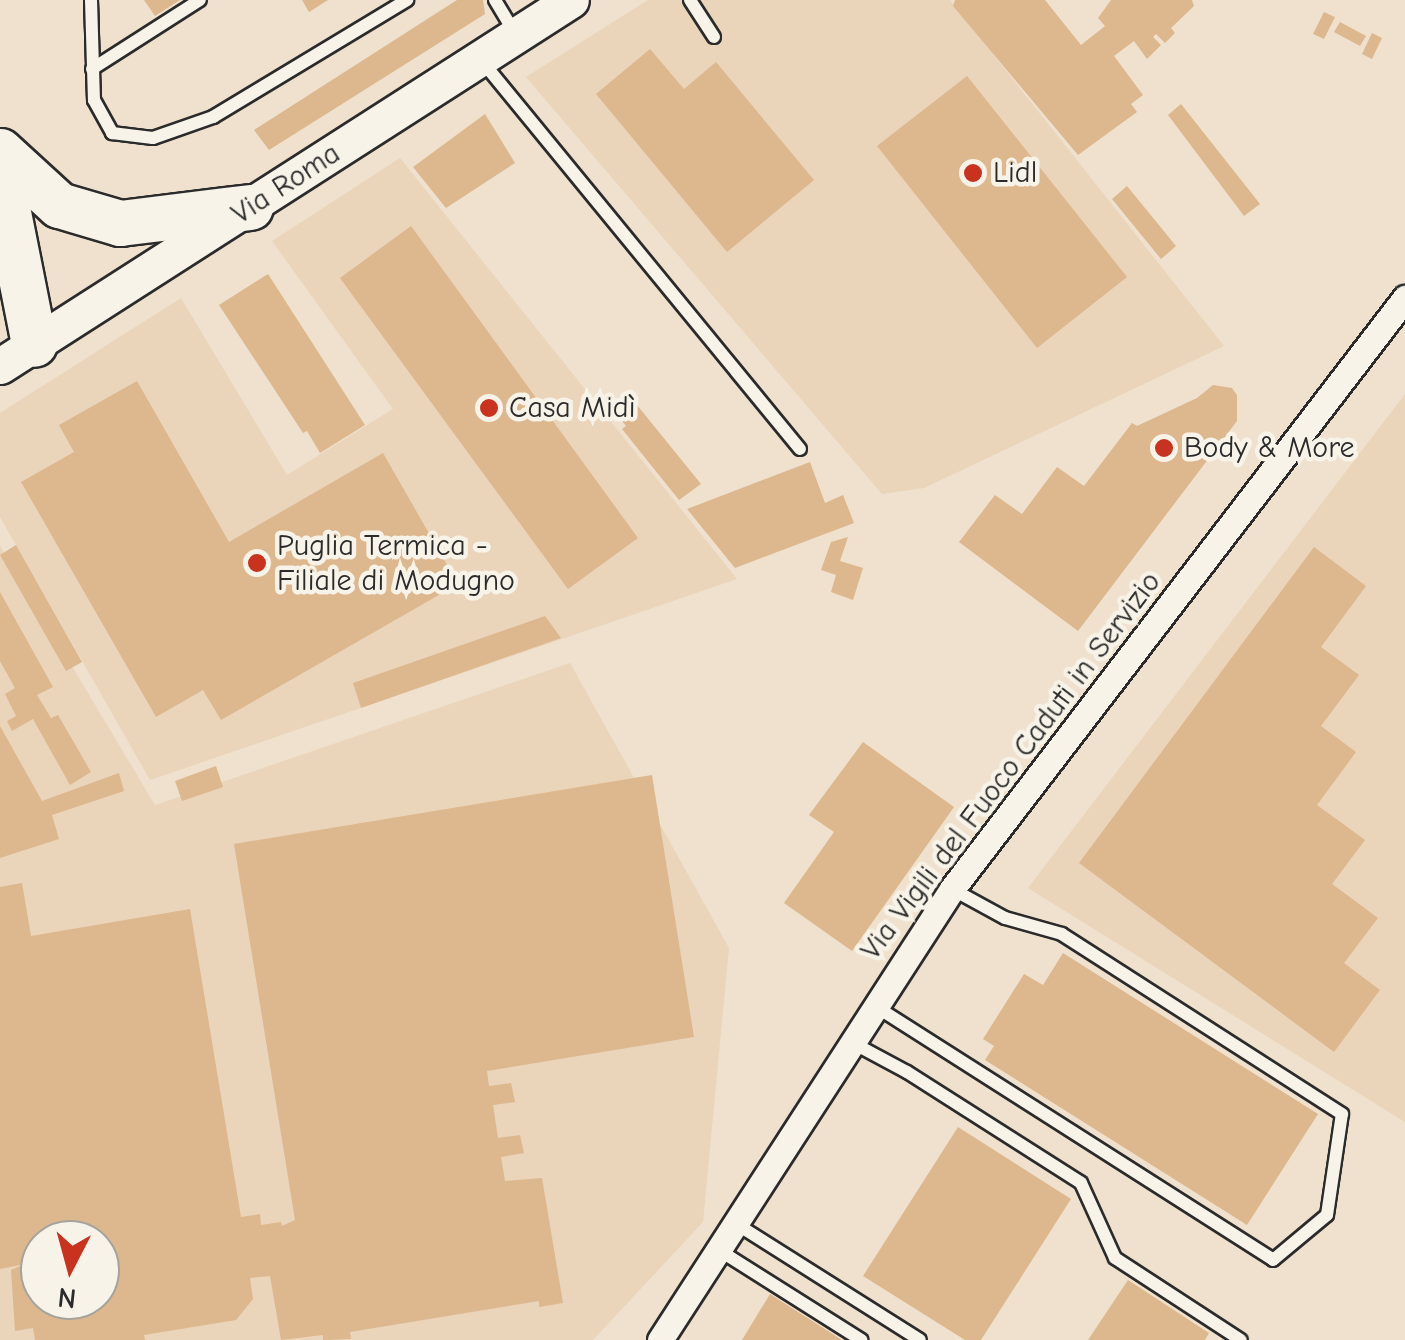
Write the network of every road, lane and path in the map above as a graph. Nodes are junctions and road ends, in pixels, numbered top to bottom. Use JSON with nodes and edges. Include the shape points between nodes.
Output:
{"nodes":[{"id":1,"x":90,"y":0,"type":"edge"},
{"id":2,"x":200,"y":0,"type":"edge"},
{"id":3,"x":407,"y":0,"type":"edge"},
{"id":4,"x":495,"y":0,"type":"edge"},
{"id":5,"x":571,"y":0,"type":"edge"},
{"id":6,"x":690,"y":0,"type":"edge"},
{"id":7,"x":516,"y":35,"type":"junction"},
{"id":8,"x":714,"y":37,"type":"dead end"},
{"id":9,"x":480,"y":58,"type":"junction"},
{"id":10,"x":92,"y":69,"type":"junction"},
{"id":11,"x":0,"y":151,"type":"edge"},
{"id":12,"x":0,"y":172,"type":"edge"},
{"id":13,"x":250,"y":207,"type":"junction"},
{"id":14,"x":1405,"y":298,"type":"edge"},
{"id":15,"x":14,"y":351,"type":"edge"},
{"id":16,"x":800,"y":449,"type":"dead end"},
{"id":17,"x":952,"y":888,"type":"junction"},
{"id":18,"x":875,"y":1006,"type":"junction"},
{"id":19,"x":851,"y":1042,"type":"junction"},
{"id":20,"x":738,"y":1225,"type":"junction"},
{"id":21,"x":722,"y":1252,"type":"junction"},
{"id":22,"x":660,"y":1340,"type":"edge"},
{"id":23,"x":861,"y":1340,"type":"edge"},
{"id":24,"x":920,"y":1340,"type":"edge"},
{"id":25,"x":1241,"y":1340,"type":"edge"}],
"edges":[{"from":1,"to":10,"type":"lane"},
{"from":2,"to":10,"type":"lane"},
{"from":3,"to":10,"type":"lane","via":[[213,117],[153,138],[112,133],[94,100]]},
{"from":4,"to":7,"type":"lane"},
{"from":5,"to":7,"type":"main road","name":"Via Roma"},
{"from":6,"to":8,"type":"lane"},
{"from":7,"to":9,"type":"main road","name":"Via Roma"},
{"from":9,"to":13,"type":"main road","name":"Via Roma"},
{"from":9,"to":16,"type":"lane"},
{"from":11,"to":13,"type":"highway","via":[[59,205],[120,223]]},
{"from":12,"to":15,"type":"highway"},
{"from":13,"to":15,"type":"main road","name":"Via Roma"},
{"from":14,"to":17,"type":"street","name":"Via Vigili del Fuoco Caduti in Servizio"},
{"from":17,"to":18,"type":"street","name":"Via Vigili del Fuoco Caduti in Servizio"},
{"from":17,"to":18,"type":"lane","via":[[1006,918],[1062,934],[1342,1114],[1327,1216],[1273,1260]]},
{"from":18,"to":19,"type":"street","name":"Via Vigili del Fuoco Caduti in Servizio"},
{"from":19,"to":20,"type":"street","name":"Via Vigili del Fuoco Caduti in Servizio"},
{"from":19,"to":25,"type":"lane","via":[[1081,1183],[1115,1258]]},
{"from":20,"to":21,"type":"street","name":"Via Vigili del Fuoco Caduti in Servizio"},
{"from":20,"to":24,"type":"lane"},
{"from":21,"to":22,"type":"street","name":"Via Vigili del Fuoco Caduti in Servizio"},
{"from":21,"to":23,"type":"lane"}]}
